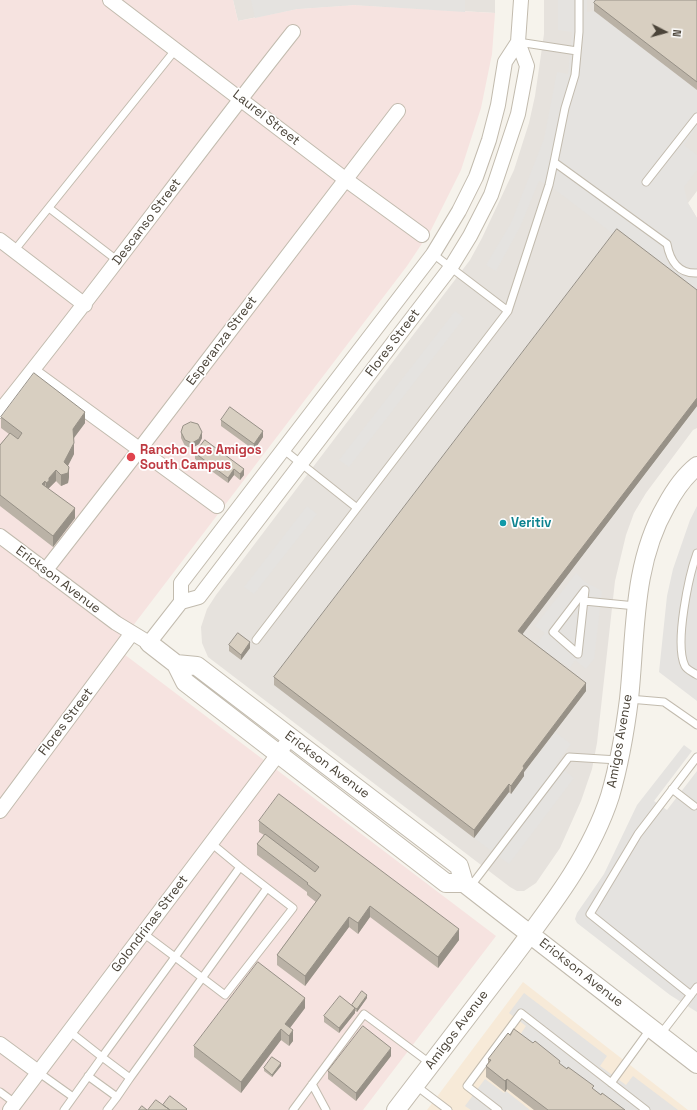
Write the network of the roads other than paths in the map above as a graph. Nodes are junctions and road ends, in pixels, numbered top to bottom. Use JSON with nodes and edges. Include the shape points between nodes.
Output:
{"nodes":[{"id":1,"x":110,"y":0,"type":"edge"},
{"id":2,"x":520,"y":0,"type":"edge"},
{"id":3,"x":579,"y":0,"type":"edge"},
{"id":4,"x":293,"y":32,"type":"dead end"},
{"id":5,"x":518,"y":42,"type":"junction"},
{"id":6,"x":176,"y":49,"type":"junction"},
{"id":7,"x":577,"y":51,"type":"junction"},
{"id":8,"x":240,"y":98,"type":"junction"},
{"id":9,"x":398,"y":111,"type":"dead end"},
{"id":10,"x":697,"y":117,"type":"edge"},
{"id":11,"x":554,"y":162,"type":"junction"},
{"id":12,"x":345,"y":179,"type":"junction"},
{"id":13,"x":646,"y":182,"type":"dead end"},
{"id":14,"x":49,"y":208,"type":"junction"},
{"id":15,"x":422,"y":235,"type":"dead end"},
{"id":16,"x":0,"y":240,"type":"edge"},
{"id":17,"x":14,"y":251,"type":"junction"},
{"id":18,"x":433,"y":254,"type":"junction"},
{"id":19,"x":118,"y":262,"type":"junction"},
{"id":20,"x":451,"y":267,"type":"junction"},
{"id":21,"x":697,"y":273,"type":"edge"},
{"id":22,"x":85,"y":305,"type":"junction"},
{"id":23,"x":508,"y":311,"type":"junction"},
{"id":24,"x":32,"y":371,"type":"junction"},
{"id":25,"x":0,"y":411,"type":"edge"},
{"id":26,"x":139,"y":450,"type":"junction"},
{"id":27,"x":284,"y":450,"type":"junction"},
{"id":28,"x":301,"y":464,"type":"junction"},
{"id":29,"x":697,"y":466,"type":"edge"},
{"id":30,"x":217,"y":506,"type":"dead end"},
{"id":31,"x":357,"y":508,"type":"junction"},
{"id":32,"x":0,"y":536,"type":"edge"},
{"id":33,"x":697,"y":553,"type":"edge"},
{"id":34,"x":45,"y":571,"type":"junction"},
{"id":35,"x":584,"y":601,"type":"junction"},
{"id":36,"x":181,"y":602,"type":"junction"},
{"id":37,"x":636,"y":606,"type":"junction"},
{"id":38,"x":132,"y":633,"type":"junction"},
{"id":39,"x":256,"y":640,"type":"dead end"},
{"id":40,"x":149,"y":643,"type":"junction"},
{"id":41,"x":176,"y":664,"type":"junction"},
{"id":42,"x":697,"y":675,"type":"edge"},
{"id":43,"x":628,"y":699,"type":"junction"},
{"id":44,"x":697,"y":725,"type":"edge"},
{"id":45,"x":291,"y":737,"type":"junction"},
{"id":46,"x":278,"y":755,"type":"junction"},
{"id":47,"x":697,"y":757,"type":"edge"},
{"id":48,"x":619,"y":760,"type":"junction"},
{"id":49,"x":672,"y":789,"type":"junction"},
{"id":50,"x":694,"y":806,"type":"dead end"},
{"id":51,"x":0,"y":811,"type":"edge"},
{"id":52,"x":211,"y":844,"type":"junction"},
{"id":53,"x":240,"y":867,"type":"junction"},
{"id":54,"x":467,"y":885,"type":"junction"},
{"id":55,"x":267,"y":888,"type":"junction"},
{"id":56,"x":143,"y":933,"type":"junction"},
{"id":57,"x":530,"y":934,"type":"junction"},
{"id":58,"x":176,"y":957,"type":"junction"},
{"id":59,"x":203,"y":978,"type":"junction"},
{"id":60,"x":697,"y":987,"type":"edge"},
{"id":61,"x":691,"y":994,"type":"junction"},
{"id":62,"x":69,"y":1031,"type":"junction"},
{"id":63,"x":656,"y":1031,"type":"junction"},
{"id":64,"x":0,"y":1044,"type":"edge"},
{"id":65,"x":102,"y":1057,"type":"junction"},
{"id":66,"x":431,"y":1064,"type":"junction"},
{"id":67,"x":697,"y":1064,"type":"edge"},
{"id":68,"x":38,"y":1072,"type":"junction"},
{"id":69,"x":88,"y":1076,"type":"junction"},
{"id":70,"x":130,"y":1078,"type":"junction"},
{"id":71,"x":611,"y":1083,"type":"junction"},
{"id":72,"x":312,"y":1084,"type":"junction"},
{"id":73,"x":415,"y":1085,"type":"junction"},
{"id":74,"x":0,"y":1092,"type":"edge"},
{"id":75,"x":73,"y":1097,"type":"junction"},
{"id":76,"x":117,"y":1097,"type":"junction"},
{"id":77,"x":12,"y":1107,"type":"edge"},
{"id":78,"x":64,"y":1110,"type":"edge"},
{"id":79,"x":108,"y":1110,"type":"edge"},
{"id":80,"x":293,"y":1110,"type":"edge"},
{"id":81,"x":326,"y":1110,"type":"edge"},
{"id":82,"x":396,"y":1110,"type":"edge"},
{"id":83,"x":448,"y":1110,"type":"edge"},
{"id":84,"x":498,"y":1110,"type":"edge"},
{"id":85,"x":646,"y":1110,"type":"edge"}],
"edges":[{"from":1,"to":6,"type":"street","name":"Laurel Street"},
{"from":2,"to":5,"type":"street","name":"Flores Street"},
{"from":3,"to":7,"type":"lane"},
{"from":4,"to":8,"type":"street","name":"Descanso Street"},
{"from":5,"to":7,"type":"lane"},
{"from":5,"to":18,"type":"street","name":"Flores Street","via":[[505,62],[489,140],[476,177],[459,212]]},
{"from":5,"to":20,"type":"street","name":"Flores Street","via":[[527,66],[516,121],[490,195]]},
{"from":6,"to":8,"type":"street","name":"Laurel Street"},
{"from":6,"to":14,"type":"lane"},
{"from":7,"to":11,"type":"lane","via":[[575,75]]},
{"from":8,"to":12,"type":"street","name":"Laurel Street"},
{"from":8,"to":19,"type":"street","name":"Descanso Street"},
{"from":9,"to":12,"type":"street","name":"Esperanza Street"},
{"from":10,"to":13,"type":"lane"},
{"from":11,"to":21,"type":"lane","via":[[667,244],[670,258],[677,267],[689,273]]},
{"from":11,"to":23,"type":"lane","via":[[549,185]]},
{"from":12,"to":15,"type":"street","name":"Laurel Street"},
{"from":12,"to":26,"type":"street","name":"Esperanza Street"},
{"from":14,"to":17,"type":"lane"},
{"from":14,"to":19,"type":"lane"},
{"from":16,"to":17,"type":"street"},
{"from":17,"to":22,"type":"street"},
{"from":18,"to":20,"type":"lane"},
{"from":18,"to":27,"type":"street","name":"Flores Street"},
{"from":19,"to":22,"type":"street","name":"Descanso Street"},
{"from":20,"to":23,"type":"lane"},
{"from":20,"to":28,"type":"street","name":"Flores Street"},
{"from":22,"to":24,"type":"street","name":"Descanso Street"},
{"from":23,"to":31,"type":"lane"},
{"from":24,"to":25,"type":"street","name":"Descanso Street"},
{"from":24,"to":26,"type":"street"},
{"from":26,"to":30,"type":"street"},
{"from":26,"to":34,"type":"street","name":"Esperanza Street"},
{"from":27,"to":28,"type":"lane"},
{"from":27,"to":36,"type":"street","name":"Flores Street","via":[[182,583]]},
{"from":28,"to":31,"type":"lane"},
{"from":28,"to":36,"type":"street","name":"Flores Street","via":[[198,597]]},
{"from":29,"to":37,"type":"street","name":"Amigos Avenue","via":[[676,488],[658,519],[646,550]]},
{"from":31,"to":39,"type":"lane"},
{"from":32,"to":34,"type":"street","name":"Erickson Avenue"},
{"from":33,"to":42,"type":"lane","via":[[686,589],[682,638],[685,667]]},
{"from":34,"to":38,"type":"street","name":"Erickson Avenue"},
{"from":35,"to":35,"type":"lane","via":[[585,590],[553,632],[578,654]]},
{"from":35,"to":37,"type":"lane"},
{"from":36,"to":40,"type":"street"},
{"from":37,"to":43,"type":"street","name":"Amigos Avenue"},
{"from":38,"to":40,"type":"street","name":"Erickson Avenue"},
{"from":38,"to":51,"type":"street","name":"Flores Street"},
{"from":40,"to":41,"type":"street","name":"Erickson Avenue"},
{"from":41,"to":45,"type":"street","name":"Erickson Avenue","via":[[197,666]]},
{"from":41,"to":46,"type":"street","name":"Erickson Avenue","via":[[185,682]]},
{"from":43,"to":44,"type":"lane","via":[[664,702]]},
{"from":43,"to":48,"type":"street","name":"Amigos Avenue"},
{"from":45,"to":46,"type":"street","name":"Golondrinas Street"},
{"from":45,"to":54,"type":"street","name":"Erickson Avenue","via":[[459,866]]},
{"from":46,"to":52,"type":"street","name":"Golondrinas Street"},
{"from":46,"to":54,"type":"street","name":"Erickson Avenue","via":[[446,883]]},
{"from":47,"to":49,"type":"lane"},
{"from":48,"to":54,"type":"lane","via":[[569,757]]},
{"from":48,"to":57,"type":"street","name":"Amigos Avenue","via":[[610,796],[597,829],[579,863]]},
{"from":49,"to":50,"type":"lane"},
{"from":49,"to":61,"type":"lane","via":[[638,834],[590,914]]},
{"from":52,"to":53,"type":"lane"},
{"from":52,"to":56,"type":"street","name":"Golondrinas Street"},
{"from":53,"to":55,"type":"lane"},
{"from":53,"to":58,"type":"lane"},
{"from":54,"to":57,"type":"street","name":"Erickson Avenue"},
{"from":55,"to":59,"type":"lane"},
{"from":55,"to":59,"type":"lane","via":[[293,908],[226,995]]},
{"from":56,"to":58,"type":"lane"},
{"from":56,"to":62,"type":"street","name":"Golondrinas Street"},
{"from":57,"to":63,"type":"street","name":"Erickson Avenue"},
{"from":57,"to":66,"type":"street","name":"Amigos Avenue"},
{"from":58,"to":59,"type":"lane"},
{"from":58,"to":65,"type":"lane"},
{"from":59,"to":70,"type":"lane"},
{"from":60,"to":61,"type":"lane"},
{"from":61,"to":63,"type":"lane"},
{"from":62,"to":65,"type":"lane"},
{"from":62,"to":68,"type":"street","name":"Golondrinas Street"},
{"from":63,"to":67,"type":"street","name":"Erickson Avenue"},
{"from":63,"to":71,"type":"lane"},
{"from":64,"to":68,"type":"street"},
{"from":65,"to":69,"type":"lane"},
{"from":65,"to":70,"type":"lane"},
{"from":66,"to":72,"type":"lane","via":[[364,1014]]},
{"from":66,"to":73,"type":"street","name":"Amigos Avenue"},
{"from":68,"to":75,"type":"lane"},
{"from":68,"to":77,"type":"street","name":"Golondrinas Street"},
{"from":69,"to":75,"type":"lane"},
{"from":69,"to":76,"type":"lane"},
{"from":70,"to":76,"type":"lane"},
{"from":71,"to":84,"type":"lane","via":[[521,1012],[466,1086]]},
{"from":71,"to":85,"type":"lane"},
{"from":72,"to":80,"type":"lane"},
{"from":72,"to":81,"type":"lane"},
{"from":73,"to":82,"type":"street","name":"Amigos Avenue"},
{"from":73,"to":83,"type":"lane"},
{"from":74,"to":77,"type":"lane"},
{"from":75,"to":78,"type":"lane"},
{"from":76,"to":79,"type":"lane"}]}
